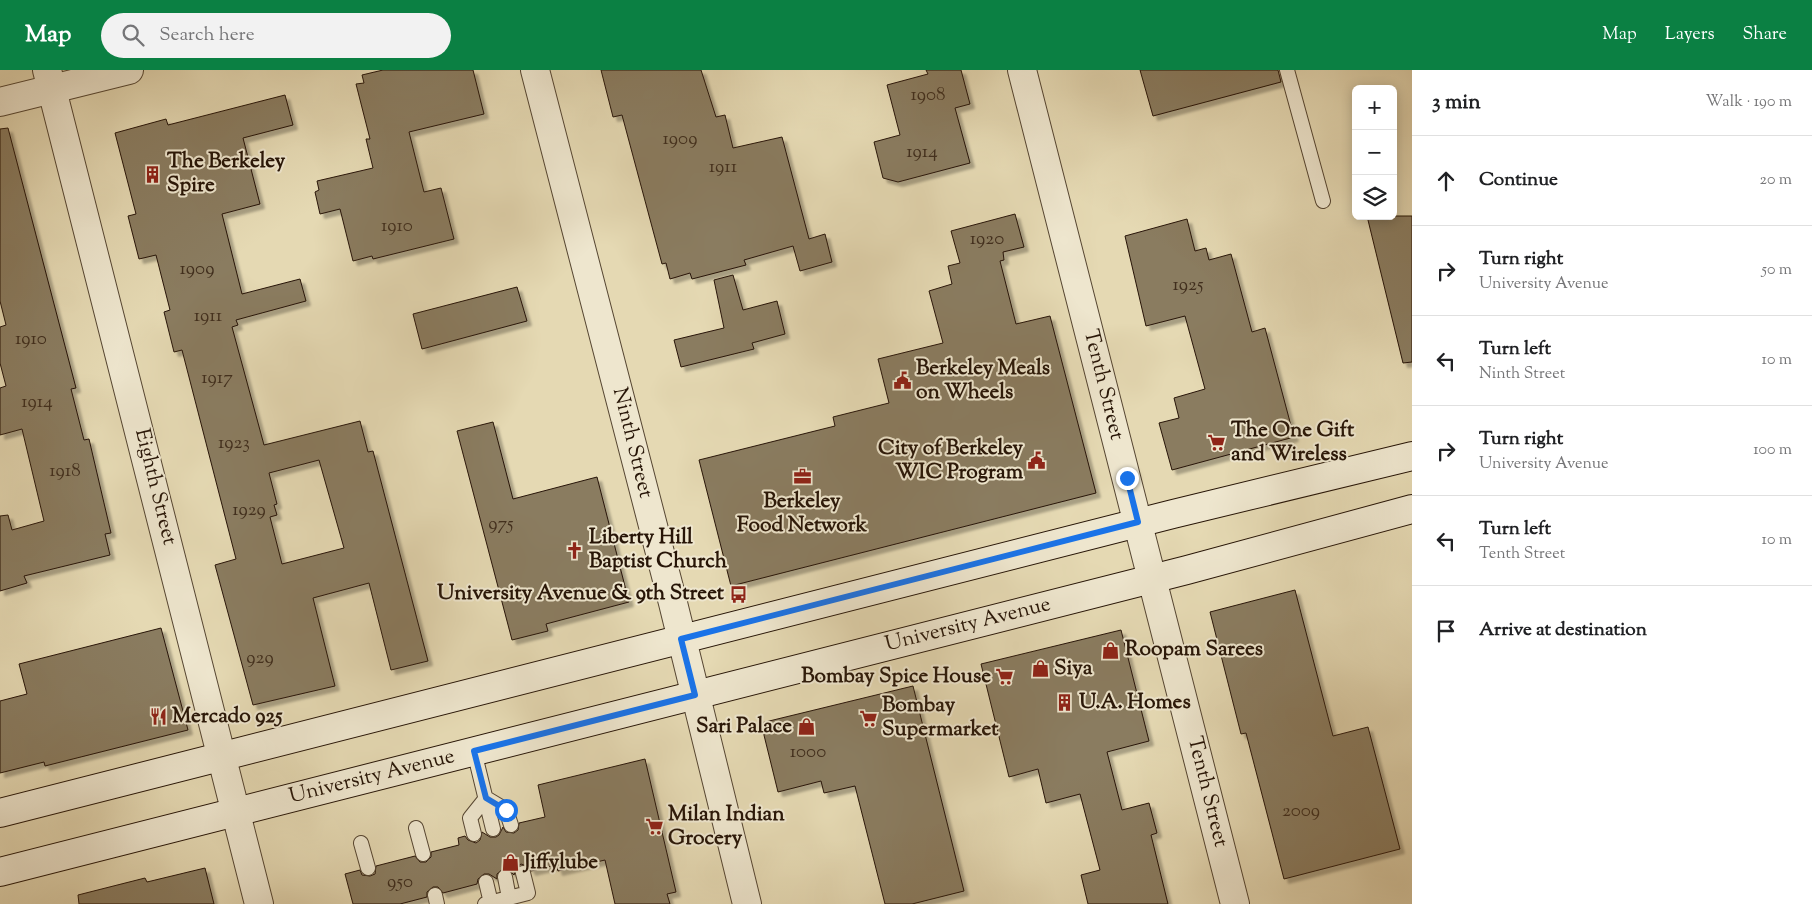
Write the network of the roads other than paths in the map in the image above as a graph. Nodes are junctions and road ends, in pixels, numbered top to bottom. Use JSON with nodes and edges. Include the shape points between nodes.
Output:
{"nodes":[{"id":1,"x":129,"y":70,"type":"edge"},
{"id":2,"x":535,"y":70,"type":"edge"},
{"id":3,"x":1022,"y":70,"type":"edge"},
{"id":4,"x":1287,"y":70,"type":"edge"},
{"id":5,"x":50,"y":80,"type":"edge"},
{"id":6,"x":0,"y":102,"type":"edge"},
{"id":7,"x":1322,"y":201,"type":"dead end"},
{"id":8,"x":1412,"y":456,"type":"edge"},
{"id":9,"x":1412,"y":509,"type":"edge"},
{"id":10,"x":1138,"y":522,"type":"junction"},
{"id":11,"x":1152,"y":578,"type":"junction"},
{"id":12,"x":681,"y":639,"type":"junction"},
{"id":13,"x":695,"y":695,"type":"junction"},
{"id":14,"x":474,"y":751,"type":"junction"},
{"id":15,"x":222,"y":757,"type":"junction"},
{"id":16,"x":486,"y":798,"type":"junction"},
{"id":17,"x":236,"y":812,"type":"junction"},
{"id":18,"x":0,"y":813,"type":"edge"},
{"id":19,"x":511,"y":825,"type":"dead end"},
{"id":20,"x":416,"y":828,"type":"dead end"},
{"id":21,"x":493,"y":829,"type":"dead end"},
{"id":22,"x":474,"y":834,"type":"dead end"},
{"id":23,"x":361,"y":843,"type":"dead end"},
{"id":24,"x":424,"y":854,"type":"dead end"},
{"id":25,"x":368,"y":868,"type":"dead end"},
{"id":26,"x":0,"y":872,"type":"edge"},
{"id":27,"x":523,"y":873,"type":"dead end"},
{"id":28,"x":505,"y":878,"type":"dead end"},
{"id":29,"x":486,"y":882,"type":"dead end"},
{"id":30,"x":509,"y":898,"type":"junction"},
{"id":31,"x":488,"y":903,"type":"edge"},
{"id":32,"x":259,"y":904,"type":"edge"},
{"id":33,"x":747,"y":904,"type":"edge"},
{"id":34,"x":1235,"y":904,"type":"edge"}],
"edges":[{"from":1,"to":5,"type":"main road"},
{"from":2,"to":12,"type":"main road","name":"Ninth Street"},
{"from":3,"to":10,"type":"main road","name":"Tenth Street"},
{"from":4,"to":7,"type":"lane"},
{"from":5,"to":6,"type":"main road"},
{"from":5,"to":15,"type":"main road","name":"Eighth Street"},
{"from":8,"to":10,"type":"main road"},
{"from":9,"to":11,"type":"main road","name":"University Avenue"},
{"from":10,"to":11,"type":"main road","name":"Tenth Street"},
{"from":10,"to":12,"type":"main road"},
{"from":11,"to":13,"type":"main road","name":"University Avenue"},
{"from":11,"to":34,"type":"main road","name":"Tenth Street"},
{"from":12,"to":13,"type":"main road","name":"Ninth Street"},
{"from":12,"to":15,"type":"main road"},
{"from":13,"to":14,"type":"main road","name":"University Avenue"},
{"from":13,"to":33,"type":"main road","name":"Ninth Street"},
{"from":14,"to":16,"type":"lane"},
{"from":14,"to":17,"type":"main road","name":"University Avenue"},
{"from":15,"to":17,"type":"main road","name":"Eighth Street"},
{"from":15,"to":18,"type":"main road"},
{"from":16,"to":19,"type":"lane","via":[[506,810]]},
{"from":16,"to":21,"type":"lane"},
{"from":16,"to":22,"type":"lane","via":[[470,818]]},
{"from":17,"to":26,"type":"main road","name":"University Avenue"},
{"from":17,"to":32,"type":"main road","name":"Eighth Street"},
{"from":20,"to":24,"type":"lane"},
{"from":23,"to":25,"type":"lane"},
{"from":27,"to":30,"type":"lane","via":[[528,893]]},
{"from":28,"to":30,"type":"lane"},
{"from":29,"to":31,"type":"lane"},
{"from":30,"to":31,"type":"lane"}]}
